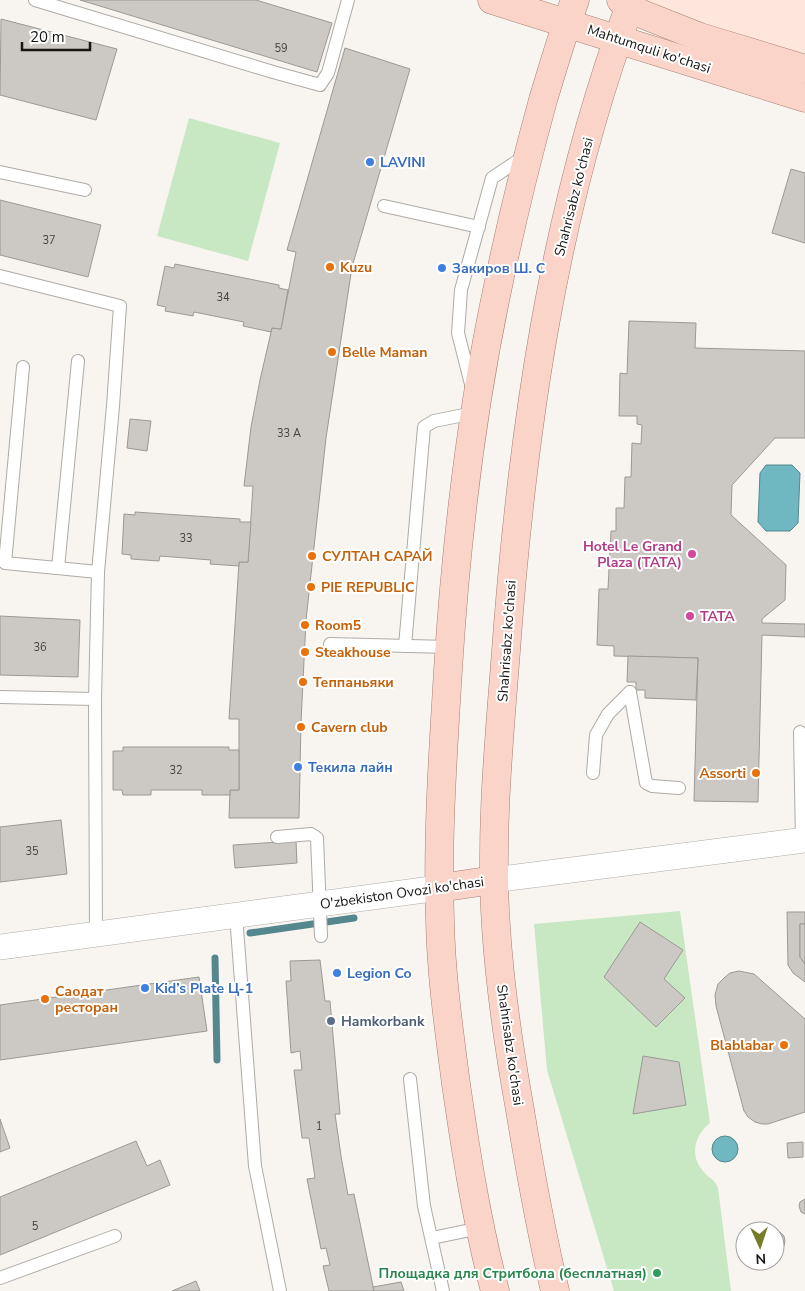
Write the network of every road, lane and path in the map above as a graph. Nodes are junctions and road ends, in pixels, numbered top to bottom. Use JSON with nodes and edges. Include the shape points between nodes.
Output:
{"nodes":[{"id":1,"x":35,"y":0,"type":"edge"},
{"id":2,"x":348,"y":0,"type":"edge"},
{"id":3,"x":492,"y":0,"type":"edge"},
{"id":4,"x":627,"y":3,"type":"edge"},
{"id":5,"x":571,"y":11,"type":"edge"},
{"id":6,"x":618,"y":39,"type":"junction"},
{"id":7,"x":805,"y":69,"type":"edge"},
{"id":8,"x":805,"y":98,"type":"edge"},
{"id":9,"x":529,"y":153,"type":"junction"},
{"id":10,"x":0,"y":172,"type":"edge"},
{"id":11,"x":86,"y":190,"type":"dead end"},
{"id":12,"x":384,"y":206,"type":"dead end"},
{"id":13,"x":478,"y":227,"type":"junction"},
{"id":14,"x":0,"y":276,"type":"edge"},
{"id":15,"x":78,"y":361,"type":"dead end"},
{"id":16,"x":23,"y":368,"type":"dead end"},
{"id":17,"x":475,"y":409,"type":"junction"},
{"id":18,"x":58,"y":568,"type":"junction"},
{"id":19,"x":98,"y":572,"type":"junction"},
{"id":20,"x":330,"y":644,"type":"dead end"},
{"id":21,"x":406,"y":646,"type":"junction"},
{"id":22,"x":449,"y":647,"type":"junction"},
{"id":23,"x":0,"y":697,"type":"edge"},
{"id":24,"x":95,"y":698,"type":"junction"},
{"id":25,"x":800,"y":732,"type":"dead end"},
{"id":26,"x":594,"y":774,"type":"dead end"},
{"id":27,"x":679,"y":788,"type":"dead end"},
{"id":28,"x":277,"y":837,"type":"dead end"},
{"id":29,"x":803,"y":840,"type":"edge"},
{"id":30,"x":494,"y":880,"type":"junction"},
{"id":31,"x":439,"y":888,"type":"junction"},
{"id":32,"x":320,"y":904,"type":"junction"},
{"id":33,"x":236,"y":915,"type":"junction"},
{"id":34,"x":96,"y":934,"type":"junction"},
{"id":35,"x":321,"y":936,"type":"dead end"},
{"id":36,"x":0,"y":947,"type":"edge"},
{"id":37,"x":410,"y":1079,"type":"dead end"},
{"id":38,"x":480,"y":1228,"type":"junction"},
{"id":39,"x":115,"y":1236,"type":"dead end"},
{"id":40,"x":432,"y":1238,"type":"junction"},
{"id":41,"x":0,"y":1278,"type":"edge"},
{"id":42,"x":280,"y":1291,"type":"edge"},
{"id":43,"x":443,"y":1291,"type":"edge"},
{"id":44,"x":494,"y":1291,"type":"edge"},
{"id":45,"x":555,"y":1291,"type":"edge"}],
"edges":[{"from":1,"to":2,"type":"lane","via":[[320,85],[328,73]]},
{"from":3,"to":5,"type":"main road","name":"Mahtumquli ko'chasi"},
{"from":4,"to":5,"type":"main road"},
{"from":4,"to":6,"type":"main road","name":"Shahrisabz ko'chasi"},
{"from":4,"to":7,"type":"main road","name":"Mahtumquli ko'chasi","via":[[700,37]]},
{"from":5,"to":6,"type":"main road","name":"Mahtumquli ko'chasi"},
{"from":5,"to":9,"type":"main road"},
{"from":6,"to":8,"type":"main road","name":"Mahtumquli ko'chasi"},
{"from":6,"to":30,"type":"main road","name":"Shahrisabz ko'chasi","via":[[560,248],[538,360],[511,583],[496,799]]},
{"from":9,"to":13,"type":"lane","via":[[492,178]]},
{"from":9,"to":17,"type":"main road","via":[[508,234]]},
{"from":10,"to":11,"type":"lane"},
{"from":12,"to":13,"type":"lane"},
{"from":13,"to":17,"type":"lane","via":[[461,290],[458,333]]},
{"from":14,"to":19,"type":"lane","via":[[120,306]]},
{"from":15,"to":18,"type":"lane"},
{"from":16,"to":18,"type":"lane","via":[[5,563]]},
{"from":17,"to":21,"type":"lane","via":[[424,427]]},
{"from":17,"to":22,"type":"main road","via":[[455,568]]},
{"from":18,"to":19,"type":"lane"},
{"from":19,"to":24,"type":"lane"},
{"from":20,"to":21,"type":"lane"},
{"from":21,"to":22,"type":"lane"},
{"from":22,"to":31,"type":"main road"},
{"from":23,"to":24,"type":"lane"},
{"from":24,"to":34,"type":"lane"},
{"from":25,"to":29,"type":"lane"},
{"from":26,"to":27,"type":"lane","via":[[596,734],[608,714],[630,692],[646,783]]},
{"from":28,"to":32,"type":"lane","via":[[311,834],[316,838]]},
{"from":29,"to":30,"type":"street","name":"O'zbekiston Ovozi ko'chasi"},
{"from":30,"to":31,"type":"main road","name":"O'zbekiston Ovozi ko'chasi"},
{"from":30,"to":45,"type":"main road","name":"Shahrisabz ko'chasi","via":[[496,938],[507,1033]]},
{"from":31,"to":32,"type":"street","name":"O'zbekiston Ovozi ko'chasi"},
{"from":31,"to":38,"type":"main road","via":[[450,1035]]},
{"from":32,"to":33,"type":"street","name":"O'zbekiston Ovozi ko'chasi"},
{"from":32,"to":35,"type":"lane"},
{"from":33,"to":34,"type":"street","name":"O'zbekiston Ovozi ko'chasi"},
{"from":33,"to":42,"type":"lane","via":[[255,1166]]},
{"from":34,"to":36,"type":"street","name":"O'zbekiston Ovozi ko'chasi"},
{"from":37,"to":40,"type":"lane","via":[[424,1206]]},
{"from":38,"to":40,"type":"lane"},
{"from":38,"to":44,"type":"main road"},
{"from":39,"to":41,"type":"lane"},
{"from":40,"to":43,"type":"lane"}]}
